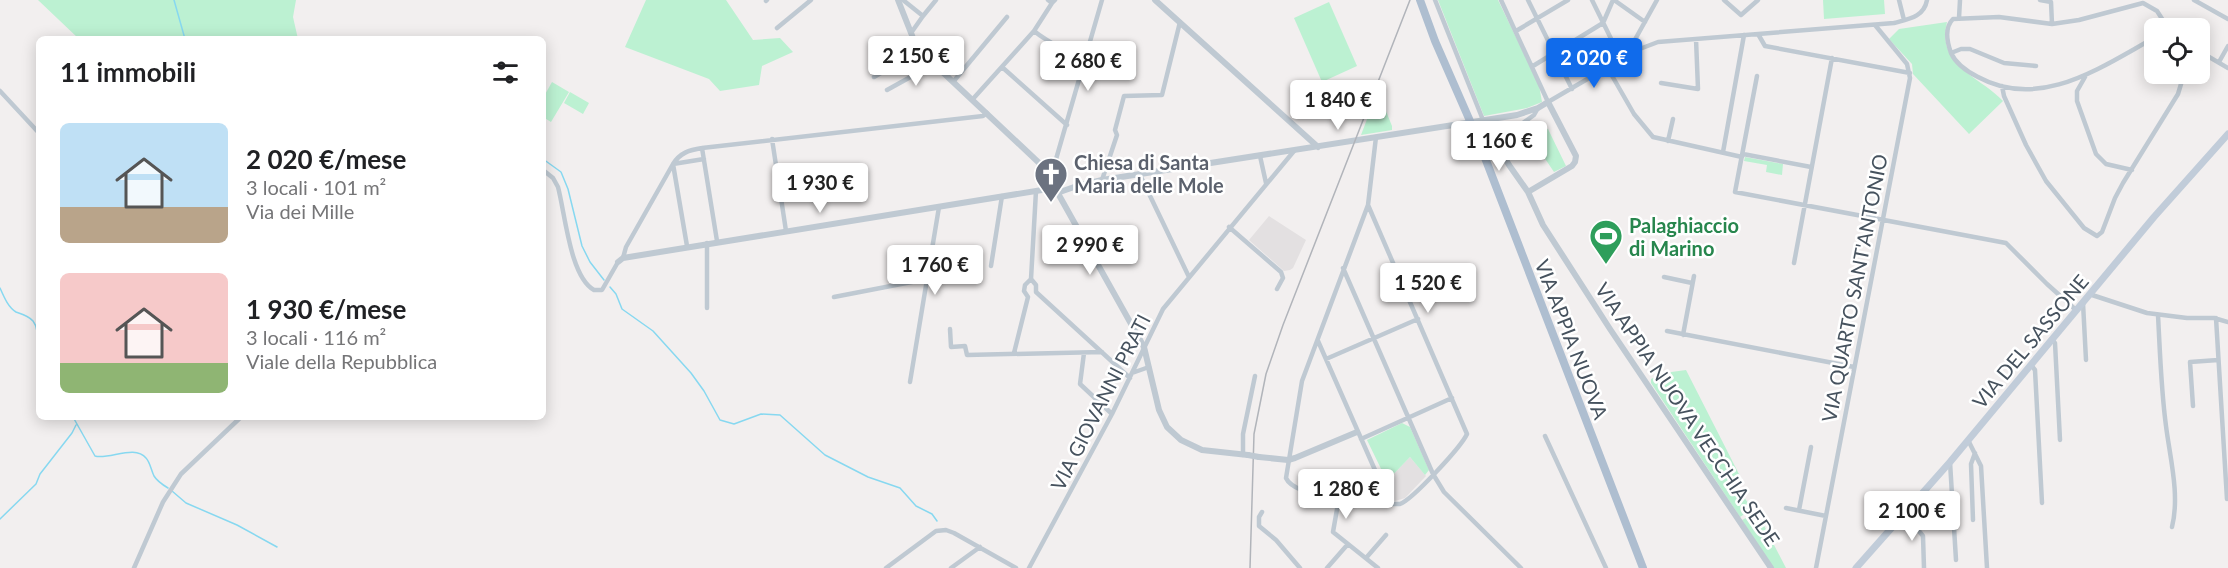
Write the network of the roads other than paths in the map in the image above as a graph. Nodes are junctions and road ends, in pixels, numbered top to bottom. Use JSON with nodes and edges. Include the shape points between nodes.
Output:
{"nodes":[{"id":1,"x":811,"y":0,"type":"edge"},
{"id":2,"x":898,"y":0,"type":"edge"},
{"id":3,"x":903,"y":0,"type":"edge"},
{"id":4,"x":936,"y":0,"type":"edge"},
{"id":5,"x":1102,"y":0,"type":"edge"},
{"id":6,"x":1155,"y":0,"type":"edge"},
{"id":7,"x":1422,"y":0,"type":"edge"},
{"id":8,"x":1436,"y":0,"type":"edge"},
{"id":9,"x":1501,"y":0,"type":"edge"},
{"id":10,"x":1528,"y":0,"type":"edge"},
{"id":11,"x":1568,"y":0,"type":"edge"},
{"id":12,"x":1592,"y":0,"type":"edge"},
{"id":13,"x":1613,"y":0,"type":"edge"},
{"id":14,"x":1657,"y":0,"type":"edge"},
{"id":15,"x":1724,"y":0,"type":"edge"},
{"id":16,"x":1758,"y":0,"type":"edge"},
{"id":17,"x":1899,"y":0,"type":"edge"},
{"id":18,"x":1927,"y":0,"type":"edge"},
{"id":19,"x":1960,"y":0,"type":"edge"},
{"id":20,"x":2040,"y":0,"type":"edge"},
{"id":21,"x":2194,"y":0,"type":"edge"},
{"id":22,"x":1052,"y":1,"type":"edge"},
{"id":23,"x":2143,"y":2,"type":"edge"},
{"id":24,"x":923,"y":16,"type":"junction"},
{"id":25,"x":1007,"y":17,"type":"dead end"},
{"id":26,"x":1537,"y":18,"type":"junction"},
{"id":27,"x":1959,"y":18,"type":"junction"},
{"id":28,"x":2162,"y":18,"type":"edge"},
{"id":29,"x":2228,"y":19,"type":"edge"},
{"id":30,"x":1904,"y":20,"type":"junction"},
{"id":31,"x":1180,"y":22,"type":"junction"},
{"id":32,"x":1645,"y":22,"type":"junction"},
{"id":33,"x":1603,"y":23,"type":"junction"},
{"id":34,"x":2052,"y":24,"type":"junction"},
{"id":35,"x":1875,"y":25,"type":"junction"},
{"id":36,"x":777,"y":28,"type":"dead end"},
{"id":37,"x":1034,"y":31,"type":"junction"},
{"id":38,"x":1516,"y":31,"type":"junction"},
{"id":39,"x":911,"y":33,"type":"junction"},
{"id":40,"x":1758,"y":34,"type":"junction"},
{"id":41,"x":1744,"y":35,"type":"junction"},
{"id":42,"x":1696,"y":39,"type":"junction"},
{"id":43,"x":2144,"y":43,"type":"edge"},
{"id":44,"x":2228,"y":46,"type":"edge"},
{"id":45,"x":1635,"y":47,"type":"junction"},
{"id":46,"x":919,"y":50,"type":"junction"},
{"id":47,"x":1554,"y":53,"type":"junction"},
{"id":48,"x":1951,"y":53,"type":"junction"},
{"id":49,"x":2210,"y":57,"type":"edge"},
{"id":50,"x":1832,"y":58,"type":"junction"},
{"id":51,"x":1621,"y":59,"type":"junction"},
{"id":52,"x":2219,"y":62,"type":"junction"},
{"id":53,"x":1085,"y":63,"type":"junction"},
{"id":54,"x":934,"y":64,"type":"junction"},
{"id":55,"x":1533,"y":66,"type":"junction"},
{"id":56,"x":2036,"y":66,"type":"dead end"},
{"id":57,"x":1002,"y":67,"type":"junction"},
{"id":58,"x":1607,"y":67,"type":"junction"},
{"id":59,"x":2228,"y":67,"type":"edge"},
{"id":60,"x":1910,"y":74,"type":"junction"},
{"id":61,"x":2086,"y":75,"type":"junction"},
{"id":62,"x":874,"y":76,"type":"dead end"},
{"id":63,"x":1757,"y":76,"type":"dead end"},
{"id":64,"x":953,"y":82,"type":"junction"},
{"id":65,"x":1661,"y":83,"type":"dead end"},
{"id":66,"x":2181,"y":84,"type":"edge"},
{"id":67,"x":2002,"y":86,"type":"junction"},
{"id":68,"x":1572,"y":89,"type":"junction"},
{"id":69,"x":887,"y":90,"type":"dead end"},
{"id":70,"x":0,"y":91,"type":"edge"},
{"id":71,"x":972,"y":100,"type":"junction"},
{"id":72,"x":1548,"y":102,"type":"junction"},
{"id":73,"x":1538,"y":108,"type":"junction"},
{"id":74,"x":1552,"y":112,"type":"junction"},
{"id":75,"x":987,"y":113,"type":"junction"},
{"id":76,"x":1673,"y":119,"type":"dead end"},
{"id":77,"x":1470,"y":122,"type":"junction"},
{"id":78,"x":1483,"y":123,"type":"junction"},
{"id":79,"x":1067,"y":125,"type":"junction"},
{"id":80,"x":36,"y":131,"type":"edge"},
{"id":81,"x":2228,"y":134,"type":"edge"},
{"id":82,"x":1376,"y":137,"type":"junction"},
{"id":83,"x":772,"y":139,"type":"junction"},
{"id":84,"x":1668,"y":141,"type":"junction"},
{"id":85,"x":1495,"y":143,"type":"junction"},
{"id":86,"x":1318,"y":147,"type":"junction"},
{"id":87,"x":702,"y":148,"type":"junction"},
{"id":88,"x":1294,"y":151,"type":"junction"},
{"id":89,"x":1723,"y":152,"type":"junction"},
{"id":90,"x":1743,"y":155,"type":"junction"},
{"id":91,"x":1260,"y":156,"type":"junction"},
{"id":92,"x":704,"y":159,"type":"junction"},
{"id":93,"x":673,"y":164,"type":"junction"},
{"id":94,"x":1811,"y":166,"type":"junction"},
{"id":95,"x":2132,"y":170,"type":"junction"},
{"id":96,"x":546,"y":172,"type":"edge"},
{"id":97,"x":1140,"y":175,"type":"junction"},
{"id":98,"x":1053,"y":177,"type":"junction"},
{"id":99,"x":1102,"y":180,"type":"junction"},
{"id":100,"x":1266,"y":183,"type":"junction"},
{"id":101,"x":1077,"y":186,"type":"junction"},
{"id":102,"x":1037,"y":190,"type":"junction"},
{"id":103,"x":1055,"y":190,"type":"junction"},
{"id":104,"x":1528,"y":192,"type":"junction"},
{"id":105,"x":1002,"y":196,"type":"junction"},
{"id":106,"x":1368,"y":205,"type":"junction"},
{"id":107,"x":1804,"y":205,"type":"junction"},
{"id":108,"x":939,"y":207,"type":"junction"},
{"id":109,"x":1883,"y":220,"type":"junction"},
{"id":110,"x":1229,"y":227,"type":"junction"},
{"id":111,"x":786,"y":231,"type":"junction"},
{"id":112,"x":717,"y":241,"type":"junction"},
{"id":113,"x":707,"y":243,"type":"junction"},
{"id":114,"x":687,"y":246,"type":"junction"},
{"id":115,"x":621,"y":260,"type":"junction"},
{"id":116,"x":1794,"y":263,"type":"dead end"},
{"id":117,"x":991,"y":266,"type":"dead end"},
{"id":118,"x":1344,"y":268,"type":"junction"},
{"id":119,"x":1694,"y":276,"type":"dead end"},
{"id":120,"x":1664,"y":277,"type":"dead end"},
{"id":121,"x":1189,"y":278,"type":"junction"},
{"id":122,"x":927,"y":279,"type":"junction"},
{"id":123,"x":1031,"y":279,"type":"junction"},
{"id":124,"x":1692,"y":283,"type":"junction"},
{"id":125,"x":1277,"y":289,"type":"dead end"},
{"id":126,"x":2089,"y":294,"type":"junction"},
{"id":127,"x":834,"y":297,"type":"dead end"},
{"id":128,"x":2083,"y":302,"type":"junction"},
{"id":129,"x":706,"y":308,"type":"dead end"},
{"id":130,"x":2076,"y":310,"type":"junction"},
{"id":131,"x":2158,"y":315,"type":"junction"},
{"id":132,"x":2216,"y":318,"type":"junction"},
{"id":133,"x":1418,"y":319,"type":"junction"},
{"id":134,"x":2228,"y":322,"type":"edge"},
{"id":135,"x":950,"y":329,"type":"dead end"},
{"id":136,"x":1666,"y":331,"type":"dead end"},
{"id":137,"x":1683,"y":335,"type":"junction"},
{"id":138,"x":1374,"y":338,"type":"junction"},
{"id":139,"x":2052,"y":339,"type":"junction"},
{"id":140,"x":1318,"y":341,"type":"junction"},
{"id":141,"x":1144,"y":347,"type":"junction"},
{"id":142,"x":1084,"y":352,"type":"junction"},
{"id":143,"x":1102,"y":352,"type":"junction"},
{"id":144,"x":1014,"y":353,"type":"junction"},
{"id":145,"x":1326,"y":359,"type":"junction"},
{"id":146,"x":2086,"y":360,"type":"dead end"},
{"id":147,"x":2218,"y":360,"type":"junction"},
{"id":148,"x":2031,"y":365,"type":"junction"},
{"id":149,"x":1149,"y":367,"type":"junction"},
{"id":150,"x":1854,"y":367,"type":"junction"},
{"id":151,"x":1131,"y":375,"type":"junction"},
{"id":152,"x":1254,"y":376,"type":"dead end"},
{"id":153,"x":910,"y":381,"type":"dead end"},
{"id":154,"x":1452,"y":398,"type":"junction"},
{"id":155,"x":2193,"y":406,"type":"dead end"},
{"id":156,"x":1112,"y":414,"type":"junction"},
{"id":157,"x":1409,"y":418,"type":"junction"},
{"id":158,"x":238,"y":420,"type":"edge"},
{"id":159,"x":1357,"y":432,"type":"junction"},
{"id":160,"x":1545,"y":436,"type":"dead end"},
{"id":161,"x":1360,"y":439,"type":"junction"},
{"id":162,"x":1968,"y":440,"type":"junction"},
{"id":163,"x":2060,"y":440,"type":"dead end"},
{"id":164,"x":1811,"y":447,"type":"dead end"},
{"id":165,"x":1975,"y":453,"type":"junction"},
{"id":166,"x":1245,"y":455,"type":"junction"},
{"id":167,"x":1288,"y":460,"type":"junction"},
{"id":168,"x":1950,"y":462,"type":"junction"},
{"id":169,"x":1433,"y":474,"type":"junction"},
{"id":170,"x":1339,"y":498,"type":"junction"},
{"id":171,"x":2227,"y":499,"type":"edge"},
{"id":172,"x":2042,"y":503,"type":"dead end"},
{"id":173,"x":1390,"y":504,"type":"junction"},
{"id":174,"x":1786,"y":508,"type":"dead end"},
{"id":175,"x":1799,"y":510,"type":"junction"},
{"id":176,"x":1262,"y":512,"type":"dead end"},
{"id":177,"x":1905,"y":514,"type":"junction"},
{"id":178,"x":1826,"y":516,"type":"junction"},
{"id":179,"x":1973,"y":520,"type":"dead end"},
{"id":180,"x":2172,"y":527,"type":"dead end"},
{"id":181,"x":1386,"y":535,"type":"dead end"},
{"id":182,"x":1348,"y":544,"type":"junction"},
{"id":183,"x":980,"y":547,"type":"junction"},
{"id":184,"x":1366,"y":558,"type":"junction"},
{"id":185,"x":1956,"y":560,"type":"dead end"},
{"id":186,"x":134,"y":568,"type":"edge"},
{"id":187,"x":886,"y":568,"type":"edge"},
{"id":188,"x":951,"y":568,"type":"edge"},
{"id":189,"x":1016,"y":568,"type":"edge"},
{"id":190,"x":1029,"y":568,"type":"edge"},
{"id":191,"x":1299,"y":568,"type":"edge"},
{"id":192,"x":1327,"y":568,"type":"edge"},
{"id":193,"x":1378,"y":568,"type":"edge"},
{"id":194,"x":1521,"y":568,"type":"edge"},
{"id":195,"x":1606,"y":568,"type":"edge"},
{"id":196,"x":1638,"y":568,"type":"edge"},
{"id":197,"x":1643,"y":568,"type":"edge"},
{"id":198,"x":1771,"y":568,"type":"edge"},
{"id":199,"x":1816,"y":568,"type":"edge"},
{"id":200,"x":1856,"y":568,"type":"edge"},
{"id":201,"x":1923,"y":568,"type":"edge"},
{"id":202,"x":1987,"y":568,"type":"edge"}],
"edges":[{"from":1,"to":36,"type":"street"},
{"from":2,"to":39,"type":"street"},
{"from":3,"to":24,"type":"street"},
{"from":4,"to":24,"type":"street"},
{"from":5,"to":53,"type":"street"},
{"from":6,"to":31,"type":"street"},
{"from":7,"to":77,"type":"main road","name":"VIA APPIA NUOVA"},
{"from":8,"to":78,"type":"street"},
{"from":9,"to":38,"type":"street"},
{"from":10,"to":26,"type":"street"},
{"from":11,"to":26,"type":"street"},
{"from":12,"to":33,"type":"street"},
{"from":13,"to":32,"type":"street"},
{"from":13,"to":33,"type":"street"},
{"from":14,"to":32,"type":"street"},
{"from":15,"to":16,"type":"street","via":[[1741,15]]},
{"from":17,"to":30,"type":"street"},
{"from":18,"to":30,"type":"street","via":[[1923,12]]},
{"from":19,"to":27,"type":"street"},
{"from":20,"to":34,"type":"street","via":[[2051,2]]},
{"from":21,"to":29,"type":"street"},
{"from":22,"to":37,"type":"street"},
{"from":23,"to":28,"type":"street"},
{"from":23,"to":34,"type":"street"},
{"from":24,"to":39,"type":"street"},
{"from":25,"to":64,"type":"street"},
{"from":26,"to":38,"type":"street"},
{"from":26,"to":47,"type":"street"},
{"from":27,"to":34,"type":"street","via":[[1999,17]]},
{"from":27,"to":48,"type":"street","via":[[1950,21],[1947,30]]},
{"from":30,"to":35,"type":"street"},
{"from":31,"to":86,"type":"street"},
{"from":31,"to":99,"type":"street","via":[[1162,95],[1124,96],[1117,135]]},
{"from":32,"to":45,"type":"street"},
{"from":33,"to":47,"type":"street"},
{"from":33,"to":51,"type":"street"},
{"from":35,"to":40,"type":"street"},
{"from":35,"to":60,"type":"street","via":[[1908,64]]},
{"from":37,"to":53,"type":"street"},
{"from":37,"to":57,"type":"street"},
{"from":38,"to":55,"type":"street"},
{"from":39,"to":46,"type":"street"},
{"from":40,"to":41,"type":"street"},
{"from":40,"to":50,"type":"street","via":[[1765,46]]},
{"from":41,"to":42,"type":"street"},
{"from":41,"to":89,"type":"street"},
{"from":42,"to":45,"type":"street"},
{"from":42,"to":65,"type":"street","via":[[1698,89]]},
{"from":43,"to":61,"type":"street"},
{"from":44,"to":52,"type":"street"},
{"from":45,"to":51,"type":"street"},
{"from":46,"to":54,"type":"street"},
{"from":46,"to":62,"type":"street"},
{"from":47,"to":55,"type":"street"},
{"from":47,"to":68,"type":"street"},
{"from":48,"to":56,"type":"street","via":[[1968,49],[2004,63]]},
{"from":48,"to":67,"type":"street","via":[[1958,64],[1973,74]]},
{"from":49,"to":52,"type":"street"},
{"from":50,"to":60,"type":"street"},
{"from":50,"to":94,"type":"street"},
{"from":51,"to":58,"type":"street"},
{"from":52,"to":59,"type":"street"},
{"from":53,"to":79,"type":"street"},
{"from":54,"to":64,"type":"street"},
{"from":54,"to":69,"type":"street"},
{"from":55,"to":72,"type":"street"},
{"from":57,"to":71,"type":"street"},
{"from":57,"to":79,"type":"street"},
{"from":58,"to":68,"type":"street"},
{"from":58,"to":84,"type":"street","via":[[1650,135]]},
{"from":60,"to":109,"type":"street","name":"VIA QUARTO SANT'ANTONIO"},
{"from":61,"to":67,"type":"street","via":[[2040,88]]},
{"from":61,"to":95,"type":"street","via":[[2076,101],[2090,142],[2103,161]]},
{"from":63,"to":90,"type":"street"},
{"from":64,"to":71,"type":"street"},
{"from":66,"to":95,"type":"street"},
{"from":67,"to":95,"type":"street","via":[[2042,175],[2090,233],[2102,234],[2115,198]]},
{"from":68,"to":72,"type":"street"},
{"from":70,"to":80,"type":"street"},
{"from":71,"to":75,"type":"street"},
{"from":72,"to":73,"type":"street"},
{"from":72,"to":74,"type":"street"},
{"from":73,"to":74,"type":"street"},
{"from":73,"to":78,"type":"street"},
{"from":73,"to":85,"type":"street"},
{"from":74,"to":104,"type":"street","via":[[1576,156],[1575,162]]},
{"from":75,"to":83,"type":"street"},
{"from":75,"to":98,"type":"street"},
{"from":76,"to":84,"type":"street"},
{"from":77,"to":78,"type":"street"},
{"from":77,"to":82,"type":"street"},
{"from":77,"to":196,"type":"main road","name":"VIA APPIA NUOVA"},
{"from":77,"to":197,"type":"main road","name":"VIA APPIA NUOVA"},
{"from":78,"to":85,"type":"street","name":"VIA APPIA NUOVA VECCHIA SEDE"},
{"from":79,"to":98,"type":"street"},
{"from":81,"to":126,"type":"main road","name":"VIA DEL SASSONE"},
{"from":82,"to":86,"type":"street"},
{"from":82,"to":106,"type":"street"},
{"from":83,"to":87,"type":"street"},
{"from":83,"to":111,"type":"street"},
{"from":84,"to":89,"type":"street"},
{"from":85,"to":104,"type":"street","name":"VIA APPIA NUOVA VECCHIA SEDE"},
{"from":86,"to":88,"type":"street"},
{"from":87,"to":92,"type":"street"},
{"from":87,"to":93,"type":"street","via":[[684,152]]},
{"from":88,"to":91,"type":"street"},
{"from":88,"to":100,"type":"street","name":"VIA GIOVANNI PRATI"},
{"from":89,"to":90,"type":"street"},
{"from":90,"to":94,"type":"street"},
{"from":90,"to":107,"type":"street","via":[[1735,192]]},
{"from":91,"to":97,"type":"street"},
{"from":91,"to":100,"type":"street"},
{"from":92,"to":93,"type":"street"},
{"from":92,"to":112,"type":"street"},
{"from":93,"to":114,"type":"street"},
{"from":93,"to":115,"type":"street"},
{"from":94,"to":107,"type":"street"},
{"from":96,"to":115,"type":"street","via":[[558,187],[575,260],[587,285],[594,291],[603,289]]},
{"from":97,"to":99,"type":"street"},
{"from":97,"to":121,"type":"street"},
{"from":98,"to":101,"type":"street"},
{"from":98,"to":102,"type":"street"},
{"from":98,"to":103,"type":"street","via":[[1059,185]]},
{"from":99,"to":101,"type":"street"},
{"from":100,"to":110,"type":"street","name":"VIA GIOVANNI PRATI"},
{"from":101,"to":103,"type":"street"},
{"from":102,"to":103,"type":"street"},
{"from":102,"to":105,"type":"street"},
{"from":102,"to":123,"type":"street"},
{"from":103,"to":141,"type":"street"},
{"from":104,"to":198,"type":"street","name":"VIA APPIA NUOVA VECCHIA SEDE","via":[[1543,225],[1577,278]]},
{"from":105,"to":108,"type":"street"},
{"from":105,"to":117,"type":"street"},
{"from":106,"to":118,"type":"street"},
{"from":106,"to":133,"type":"street"},
{"from":107,"to":109,"type":"street"},
{"from":107,"to":116,"type":"street"},
{"from":108,"to":111,"type":"street"},
{"from":108,"to":122,"type":"street"},
{"from":109,"to":130,"type":"street","via":[[2008,243]]},
{"from":109,"to":150,"type":"street","name":"VIA QUARTO SANT'ANTONIO"},
{"from":110,"to":121,"type":"street","name":"VIA GIOVANNI PRATI"},
{"from":110,"to":125,"type":"street","via":[[1281,272],[1283,278]]},
{"from":111,"to":112,"type":"street"},
{"from":112,"to":113,"type":"street"},
{"from":113,"to":114,"type":"street"},
{"from":113,"to":129,"type":"street"},
{"from":114,"to":115,"type":"street"},
{"from":118,"to":138,"type":"street"},
{"from":118,"to":140,"type":"street"},
{"from":119,"to":124,"type":"street"},
{"from":120,"to":124,"type":"street"},
{"from":121,"to":141,"type":"street","name":"VIA GIOVANNI PRATI","via":[[1163,309]]},
{"from":122,"to":127,"type":"street"},
{"from":122,"to":153,"type":"street"},
{"from":123,"to":143,"type":"street","via":[[1036,292]]},
{"from":123,"to":144,"type":"street","via":[[1024,288],[1028,297]]},
{"from":124,"to":137,"type":"street"},
{"from":126,"to":128,"type":"main road","name":"VIA DEL SASSONE"},
{"from":126,"to":131,"type":"street"},
{"from":128,"to":130,"type":"main road","name":"VIA DEL SASSONE"},
{"from":128,"to":146,"type":"street"},
{"from":130,"to":139,"type":"main road","name":"VIA DEL SASSONE"},
{"from":131,"to":132,"type":"street"},
{"from":131,"to":180,"type":"street","via":[[2166,428],[2171,448],[2175,516]]},
{"from":132,"to":134,"type":"street"},
{"from":132,"to":147,"type":"street"},
{"from":133,"to":138,"type":"street"},
{"from":133,"to":154,"type":"street"},
{"from":135,"to":144,"type":"street","via":[[951,347],[965,346],[967,355]]},
{"from":136,"to":137,"type":"street"},
{"from":137,"to":150,"type":"street"},
{"from":138,"to":145,"type":"street"},
{"from":138,"to":157,"type":"street"},
{"from":139,"to":148,"type":"main road","name":"VIA DEL SASSONE"},
{"from":139,"to":163,"type":"street"},
{"from":140,"to":145,"type":"street"},
{"from":140,"to":167,"type":"street","via":[[1299,394]]},
{"from":141,"to":149,"type":"street"},
{"from":141,"to":151,"type":"street","name":"VIA GIOVANNI PRATI"},
{"from":142,"to":143,"type":"street"},
{"from":142,"to":144,"type":"street"},
{"from":142,"to":156,"type":"street","via":[[1080,384]]},
{"from":143,"to":151,"type":"street"},
{"from":145,"to":159,"type":"street"},
{"from":147,"to":155,"type":"street","via":[[2190,362]]},
{"from":147,"to":171,"type":"street"},
{"from":148,"to":162,"type":"main road","name":"VIA DEL SASSONE"},
{"from":148,"to":172,"type":"street","via":[[2035,370]]},
{"from":149,"to":151,"type":"street"},
{"from":149,"to":166,"type":"street","via":[[1162,420],[1173,434],[1202,450]]},
{"from":150,"to":178,"type":"street","name":"VIA QUARTO SANT'ANTONIO"},
{"from":151,"to":156,"type":"street","name":"VIA GIOVANNI PRATI"},
{"from":152,"to":166,"type":"street","via":[[1243,434]]},
{"from":154,"to":157,"type":"street"},
{"from":154,"to":169,"type":"street","via":[[1467,436]]},
{"from":156,"to":190,"type":"street","name":"VIA GIOVANNI PRATI"},
{"from":157,"to":161,"type":"street"},
{"from":157,"to":169,"type":"street"},
{"from":158,"to":186,"type":"street","via":[[176,482]]},
{"from":159,"to":161,"type":"street"},
{"from":159,"to":167,"type":"street"},
{"from":160,"to":195,"type":"street"},
{"from":161,"to":173,"type":"street"},
{"from":162,"to":165,"type":"street"},
{"from":162,"to":168,"type":"main road","name":"VIA DEL SASSONE"},
{"from":164,"to":175,"type":"street"},
{"from":165,"to":179,"type":"street","via":[[1971,464]]},
{"from":165,"to":202,"type":"street","via":[[1981,469]]},
{"from":166,"to":167,"type":"street","bridge":true},
{"from":167,"to":170,"type":"street","via":[[1286,478],[1290,484],[1313,494]]},
{"from":168,"to":177,"type":"main road","name":"VIA DEL SASSONE"},
{"from":168,"to":185,"type":"street"},
{"from":169,"to":173,"type":"street","via":[[1407,502]]},
{"from":169,"to":194,"type":"street","via":[[1444,492]]},
{"from":170,"to":173,"type":"street"},
{"from":170,"to":182,"type":"street","via":[[1333,532]]},
{"from":174,"to":175,"type":"street"},
{"from":175,"to":178,"type":"street"},
{"from":176,"to":191,"type":"street","via":[[1259,526]]},
{"from":177,"to":200,"type":"main road","name":"VIA DEL SASSONE"},
{"from":177,"to":201,"type":"street","via":[[1923,536]]},
{"from":178,"to":199,"type":"street","name":"VIA QUARTO SANT'ANTONIO"},
{"from":181,"to":184,"type":"street"},
{"from":182,"to":184,"type":"street"},
{"from":182,"to":192,"type":"street"},
{"from":183,"to":187,"type":"street","via":[[952,531],[940,530]]},
{"from":183,"to":188,"type":"street"},
{"from":183,"to":189,"type":"street"},
{"from":184,"to":193,"type":"street"}]}
